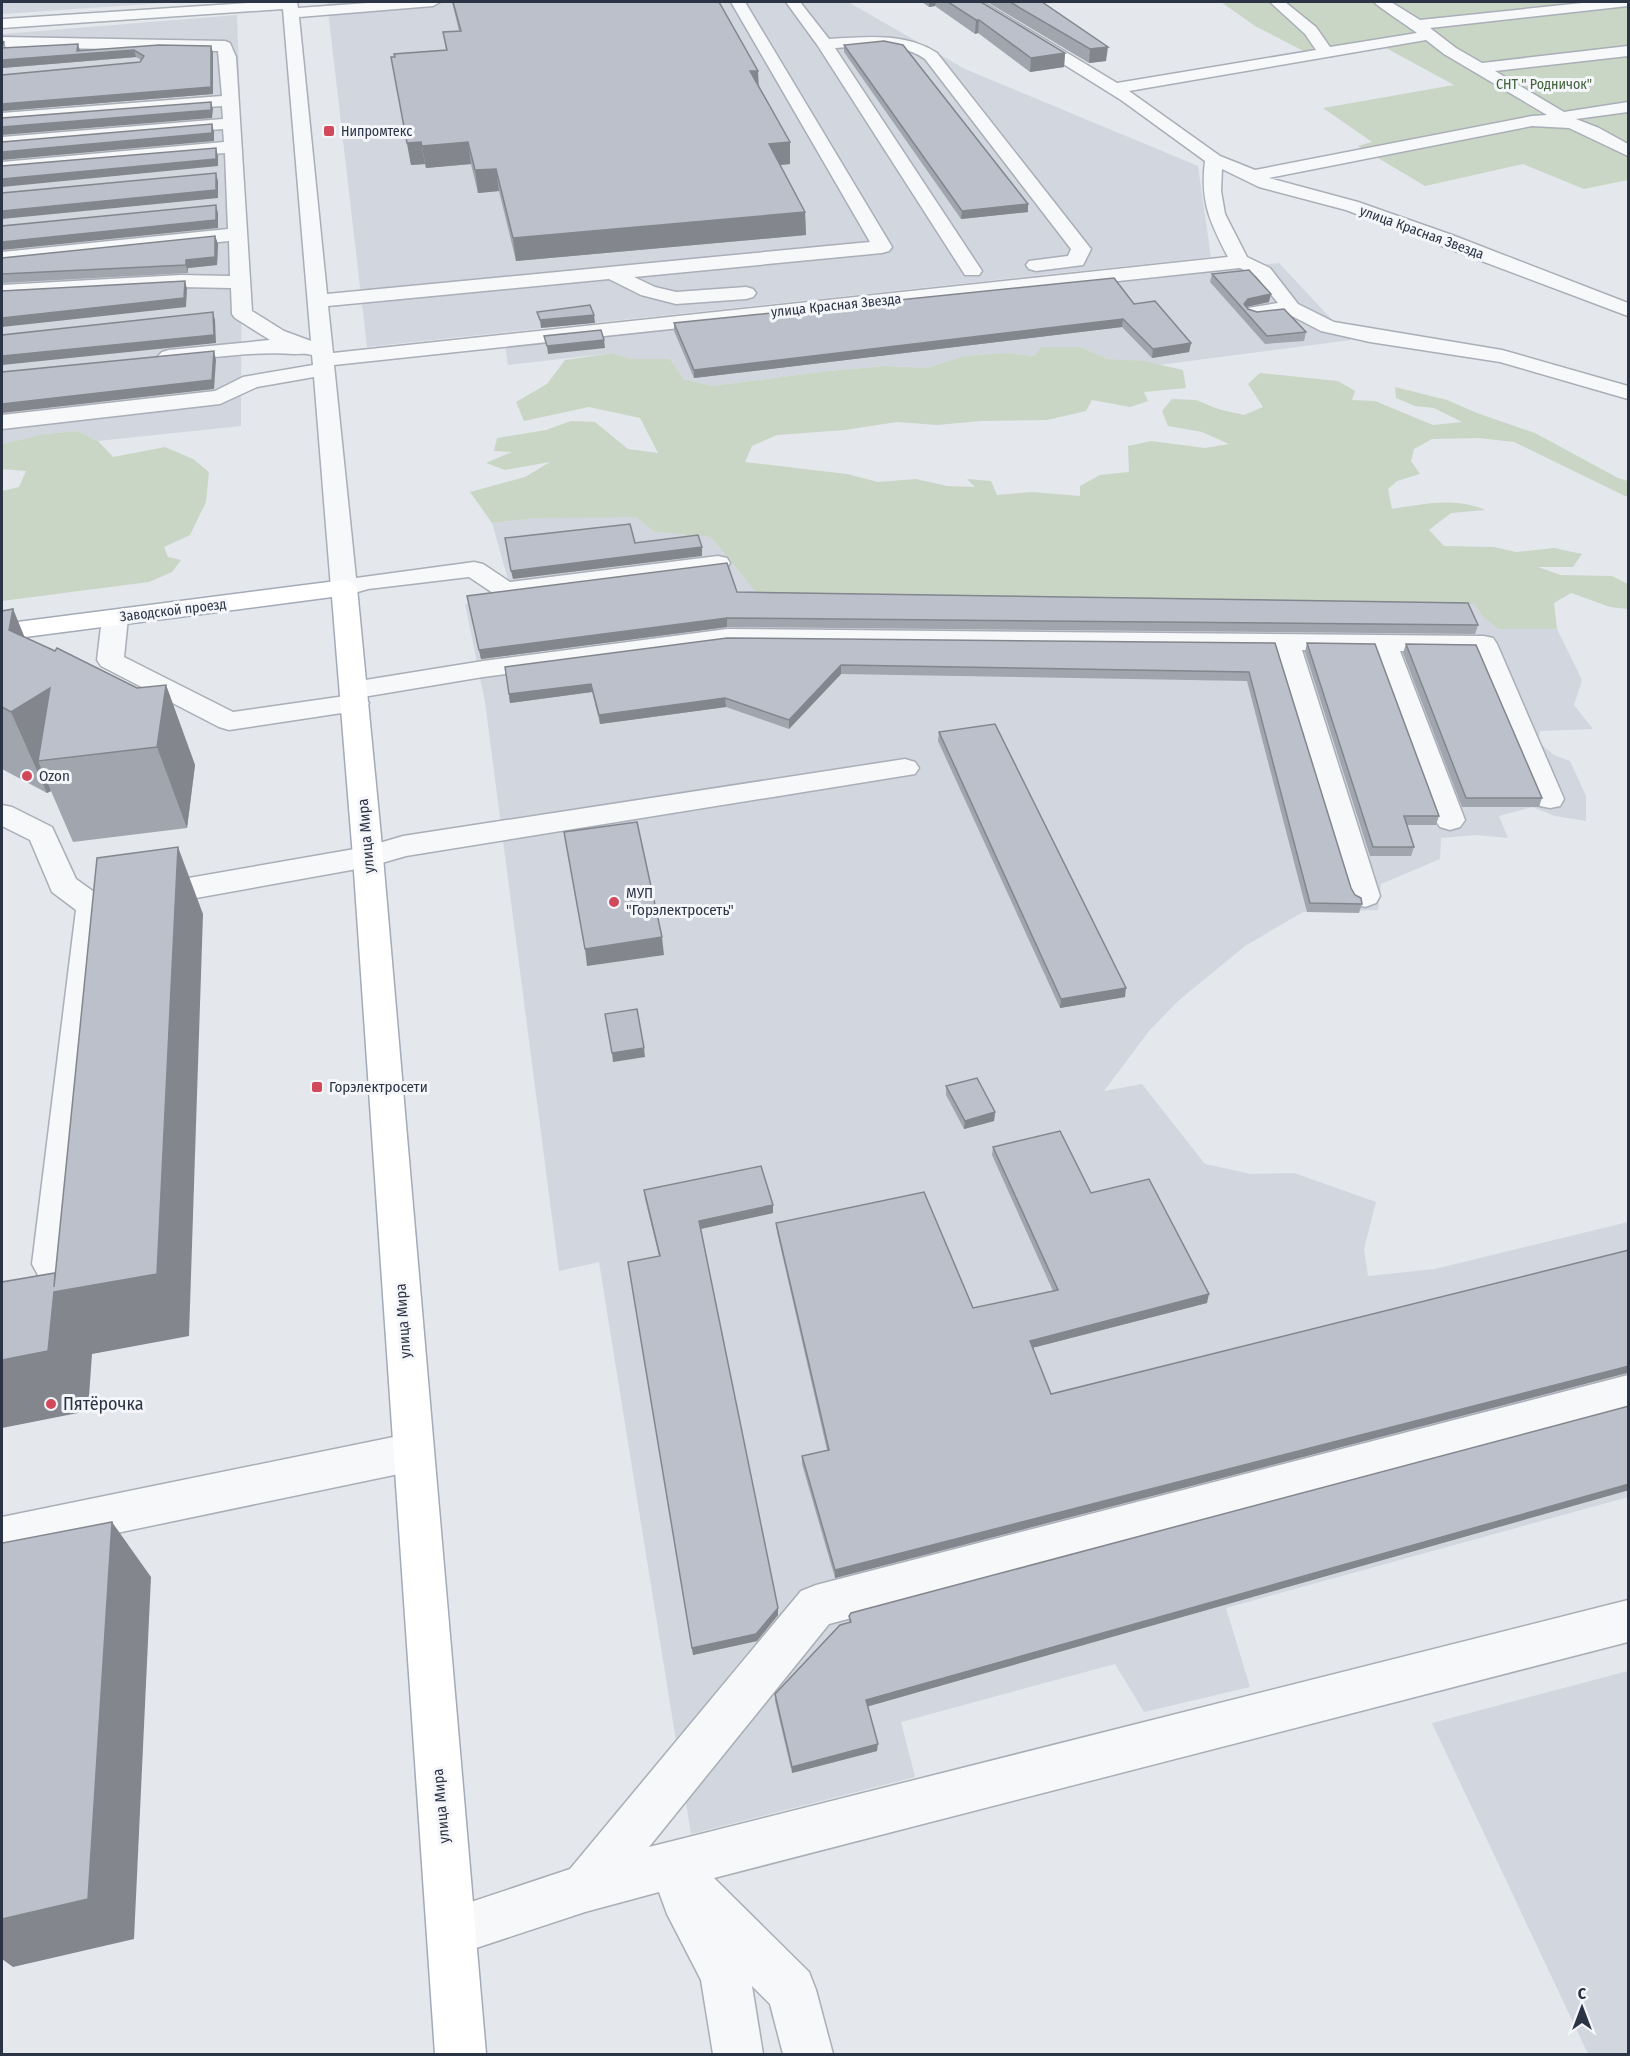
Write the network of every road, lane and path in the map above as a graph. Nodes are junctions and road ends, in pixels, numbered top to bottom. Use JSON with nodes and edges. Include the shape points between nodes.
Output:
{"nodes":[{"id":1,"x":432,"y":2,"type":"edge"},
{"id":2,"x":738,"y":2,"type":"edge"},
{"id":3,"x":793,"y":2,"type":"edge"},
{"id":4,"x":974,"y":2,"type":"edge"},
{"id":5,"x":1277,"y":2,"type":"edge"},
{"id":6,"x":1381,"y":2,"type":"edge"},
{"id":7,"x":1629,"y":2,"type":"edge"},
{"id":8,"x":290,"y":6,"type":"edge"},
{"id":9,"x":2,"y":24,"type":"edge"},
{"id":10,"x":1417,"y":25,"type":"junction"},
{"id":11,"x":1430,"y":35,"type":"junction"},
{"id":12,"x":2,"y":42,"type":"edge"},
{"id":13,"x":825,"y":44,"type":"junction"},
{"id":14,"x":1629,"y":51,"type":"edge"},
{"id":15,"x":1324,"y":52,"type":"junction"},
{"id":16,"x":228,"y":57,"type":"junction"},
{"id":17,"x":170,"y":61,"type":"edge"},
{"id":18,"x":1479,"y":68,"type":"junction"},
{"id":19,"x":1112,"y":89,"type":"junction"},
{"id":20,"x":230,"y":100,"type":"junction"},
{"id":21,"x":1629,"y":107,"type":"edge"},
{"id":22,"x":2,"y":118,"type":"edge"},
{"id":23,"x":1556,"y":119,"type":"junction"},
{"id":24,"x":231,"y":123,"type":"junction"},
{"id":25,"x":2,"y":142,"type":"edge"},
{"id":26,"x":232,"y":147,"type":"junction"},
{"id":27,"x":1629,"y":152,"type":"edge"},
{"id":28,"x":1214,"y":160,"type":"junction"},
{"id":29,"x":2,"y":167,"type":"edge"},
{"id":30,"x":1253,"y":176,"type":"junction"},
{"id":31,"x":236,"y":204,"type":"junction"},
{"id":32,"x":212,"y":206,"type":"edge"},
{"id":33,"x":237,"y":234,"type":"junction"},
{"id":34,"x":2,"y":258,"type":"edge"},
{"id":35,"x":1240,"y":262,"type":"junction"},
{"id":36,"x":1018,"y":267,"type":"dead end"},
{"id":37,"x":995,"y":269,"type":"dead end"},
{"id":38,"x":972,"y":271,"type":"junction"},
{"id":39,"x":612,"y":273,"type":"junction"},
{"id":40,"x":949,"y":273,"type":"dead end"},
{"id":41,"x":240,"y":284,"type":"junction"},
{"id":42,"x":2,"y":291,"type":"edge"},
{"id":43,"x":759,"y":292,"type":"dead end"},
{"id":44,"x":318,"y":302,"type":"junction"},
{"id":45,"x":1291,"y":308,"type":"junction"},
{"id":46,"x":242,"y":309,"type":"junction"},
{"id":47,"x":1629,"y":310,"type":"edge"},
{"id":48,"x":219,"y":312,"type":"dead end"},
{"id":49,"x":1255,"y":312,"type":"edge"},
{"id":50,"x":151,"y":358,"type":"edge"},
{"id":51,"x":323,"y":360,"type":"junction"},
{"id":52,"x":1629,"y":393,"type":"edge"},
{"id":53,"x":2,"y":422,"type":"edge"},
{"id":54,"x":718,"y":563,"type":"edge"},
{"id":55,"x":344,"y":588,"type":"junction"},
{"id":56,"x":115,"y":618,"type":"junction"},
{"id":57,"x":2,"y":632,"type":"edge"},
{"id":58,"x":1286,"y":642,"type":"junction"},
{"id":59,"x":1384,"y":643,"type":"junction"},
{"id":60,"x":354,"y":696,"type":"junction"},
{"id":61,"x":905,"y":768,"type":"dead end"},
{"id":62,"x":1550,"y":799,"type":"dead end"},
{"id":63,"x":2,"y":814,"type":"edge"},
{"id":64,"x":1450,"y":820,"type":"dead end"},
{"id":65,"x":368,"y":857,"type":"junction"},
{"id":66,"x":1365,"y":896,"type":"dead end"},
{"id":67,"x":92,"y":906,"type":"junction"},
{"id":68,"x":51,"y":1264,"type":"dead end"},
{"id":69,"x":1629,"y":1394,"type":"edge"},
{"id":70,"x":413,"y":1452,"type":"junction"},
{"id":71,"x":2,"y":1537,"type":"edge"},
{"id":72,"x":1629,"y":1621,"type":"edge"},
{"id":73,"x":668,"y":1867,"type":"junction"},
{"id":74,"x":585,"y":1888,"type":"junction"},
{"id":75,"x":452,"y":1931,"type":"junction"},
{"id":76,"x":461,"y":2055,"type":"edge"},
{"id":77,"x":738,"y":2055,"type":"edge"},
{"id":78,"x":808,"y":2055,"type":"edge"}],
"edges":[{"from":1,"to":8,"type":"street"},
{"from":2,"to":39,"type":"street","via":[[882,247]]},
{"from":3,"to":13,"type":"street"},
{"from":4,"to":19,"type":"street","name":"улица Красная Звезда"},
{"from":5,"to":15,"type":"street","via":[[1311,30]]},
{"from":6,"to":10,"type":"street"},
{"from":7,"to":10,"type":"street"},
{"from":8,"to":9,"type":"street"},
{"from":8,"to":44,"type":"street"},
{"from":10,"to":11,"type":"street"},
{"from":11,"to":15,"type":"street"},
{"from":11,"to":18,"type":"street"},
{"from":12,"to":16,"type":"street","via":[[57,53],[225,46]]},
{"from":13,"to":36,"type":"street","via":[[881,41],[916,46],[931,56],[1081,249],[1076,261]]},
{"from":13,"to":38,"type":"street"},
{"from":14,"to":18,"type":"street"},
{"from":15,"to":19,"type":"street"},
{"from":16,"to":17,"type":"street"},
{"from":16,"to":20,"type":"street","via":[[222,78]]},
{"from":18,"to":23,"type":"street","via":[[1556,113]]},
{"from":19,"to":28,"type":"street","name":"улица Красная Звезда"},
{"from":20,"to":22,"type":"street"},
{"from":20,"to":24,"type":"street"},
{"from":21,"to":23,"type":"street"},
{"from":23,"to":27,"type":"street","via":[[1583,126]]},
{"from":23,"to":30,"type":"street"},
{"from":24,"to":25,"type":"street"},
{"from":24,"to":26,"type":"street"},
{"from":26,"to":29,"type":"street"},
{"from":26,"to":31,"type":"street","via":[[228,173]]},
{"from":28,"to":30,"type":"street","name":"улица Красная Звезда"},
{"from":28,"to":35,"type":"street","via":[[1210,185],[1215,215]]},
{"from":30,"to":47,"type":"street","name":"улица Красная Звезда","via":[[1445,239]]},
{"from":31,"to":32,"type":"street"},
{"from":31,"to":33,"type":"street"},
{"from":33,"to":34,"type":"street"},
{"from":33,"to":41,"type":"street"},
{"from":35,"to":45,"type":"street","via":[[1252,262],[1262,270]]},
{"from":35,"to":51,"type":"street","name":"улица Красная Звезда"},
{"from":37,"to":38,"type":"street"},
{"from":38,"to":40,"type":"street"},
{"from":39,"to":43,"type":"street","via":[[648,291],[676,298]]},
{"from":39,"to":44,"type":"street"},
{"from":41,"to":42,"type":"street","via":[[181,281]]},
{"from":41,"to":46,"type":"street"},
{"from":44,"to":51,"type":"street"},
{"from":45,"to":49,"type":"street"},
{"from":45,"to":52,"type":"street","via":[[1328,327],[1502,356]]},
{"from":46,"to":48,"type":"street"},
{"from":46,"to":51,"type":"street","via":[[242,314]]},
{"from":50,"to":51,"type":"street","via":[[278,345]]},
{"from":51,"to":53,"type":"street","via":[[251,382],[220,397]]},
{"from":51,"to":55,"type":"street"},
{"from":54,"to":55,"type":"street","via":[[505,590],[474,568]]},
{"from":55,"to":56,"type":"main road","name":"Заводской проезд"},
{"from":55,"to":60,"type":"main road","name":"улица Мира"},
{"from":56,"to":57,"type":"main road","name":"Заводской проезд"},
{"from":56,"to":60,"type":"street","via":[[110,660],[228,721]]},
{"from":58,"to":59,"type":"street"},
{"from":58,"to":60,"type":"street","via":[[727,637],[483,669]]},
{"from":58,"to":66,"type":"street"},
{"from":59,"to":62,"type":"street","via":[[1484,644]]},
{"from":59,"to":64,"type":"street"},
{"from":60,"to":65,"type":"main road","name":"улица Мира"},
{"from":61,"to":65,"type":"street","via":[[403,846]]},
{"from":63,"to":67,"type":"street","via":[[42,834],[63,885]]},
{"from":65,"to":67,"type":"street"},
{"from":65,"to":70,"type":"main road","name":"улица Мира"},
{"from":67,"to":68,"type":"street"},
{"from":69,"to":74,"type":"street","via":[[816,1606]]},
{"from":70,"to":71,"type":"street"},
{"from":70,"to":75,"type":"main road","name":"улица Мира"},
{"from":72,"to":73,"type":"street"},
{"from":73,"to":74,"type":"street"},
{"from":73,"to":77,"type":"street","via":[[725,1975]]},
{"from":73,"to":78,"type":"street","via":[[791,1990]]},
{"from":74,"to":75,"type":"street"},
{"from":75,"to":76,"type":"main road","name":"улица Мира"}]}
